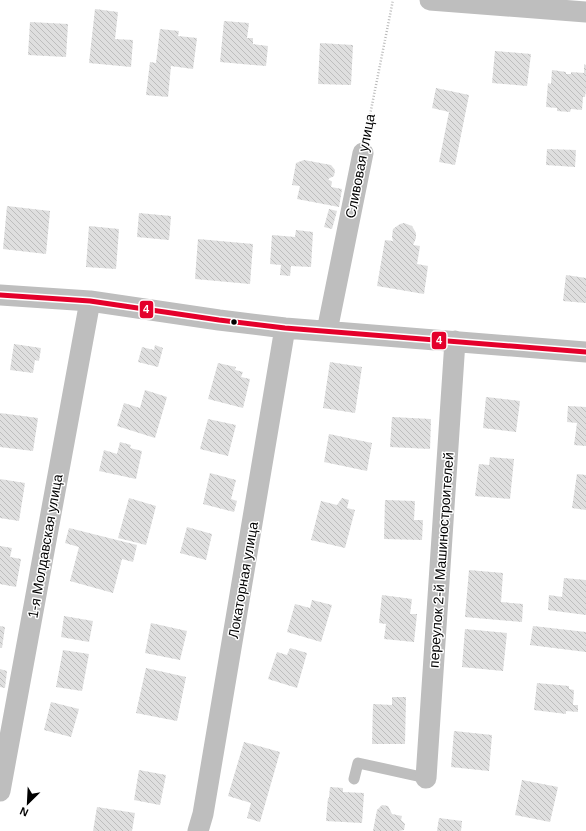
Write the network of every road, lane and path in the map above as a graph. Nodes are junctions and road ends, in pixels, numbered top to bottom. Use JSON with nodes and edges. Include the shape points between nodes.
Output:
{"nodes":[{"id":1,"x":393,"y":0,"type":"edge"},
{"id":2,"x":430,"y":0,"type":"edge"},
{"id":3,"x":586,"y":12,"type":"edge"},
{"id":4,"x":363,"y":153,"type":"joint"},
{"id":5,"x":0,"y":295,"type":"edge"},
{"id":6,"x":90,"y":301,"type":"junction"},
{"id":7,"x":286,"y":328,"type":"junction"},
{"id":8,"x":327,"y":331,"type":"junction"},
{"id":9,"x":455,"y":341,"type":"junction"},
{"id":10,"x":586,"y":352,"type":"edge"},
{"id":11,"x":426,"y":778,"type":"joint"},
{"id":12,"x":354,"y":779,"type":"dead end"},
{"id":13,"x":0,"y":791,"type":"edge"},
{"id":14,"x":198,"y":831,"type":"edge"}],
"edges":[{"from":1,"to":4,"type":"path","name":"Сливовая улица"},
{"from":2,"to":3,"type":"street"},
{"from":4,"to":8,"type":"street","name":"Сливовая улица"},
{"from":5,"to":6,"type":"street"},
{"from":6,"to":7,"type":"street"},
{"from":6,"to":13,"type":"street","name":"1-я Молдавская улица"},
{"from":7,"to":8,"type":"street"},
{"from":7,"to":14,"type":"street","name":"Локаторная улица"},
{"from":8,"to":9,"type":"street"},
{"from":9,"to":10,"type":"street"},
{"from":9,"to":11,"type":"street","name":"переулок 2-й Машиностроителей"},
{"from":11,"to":12,"type":"lane","via":[[358,763]]}]}
